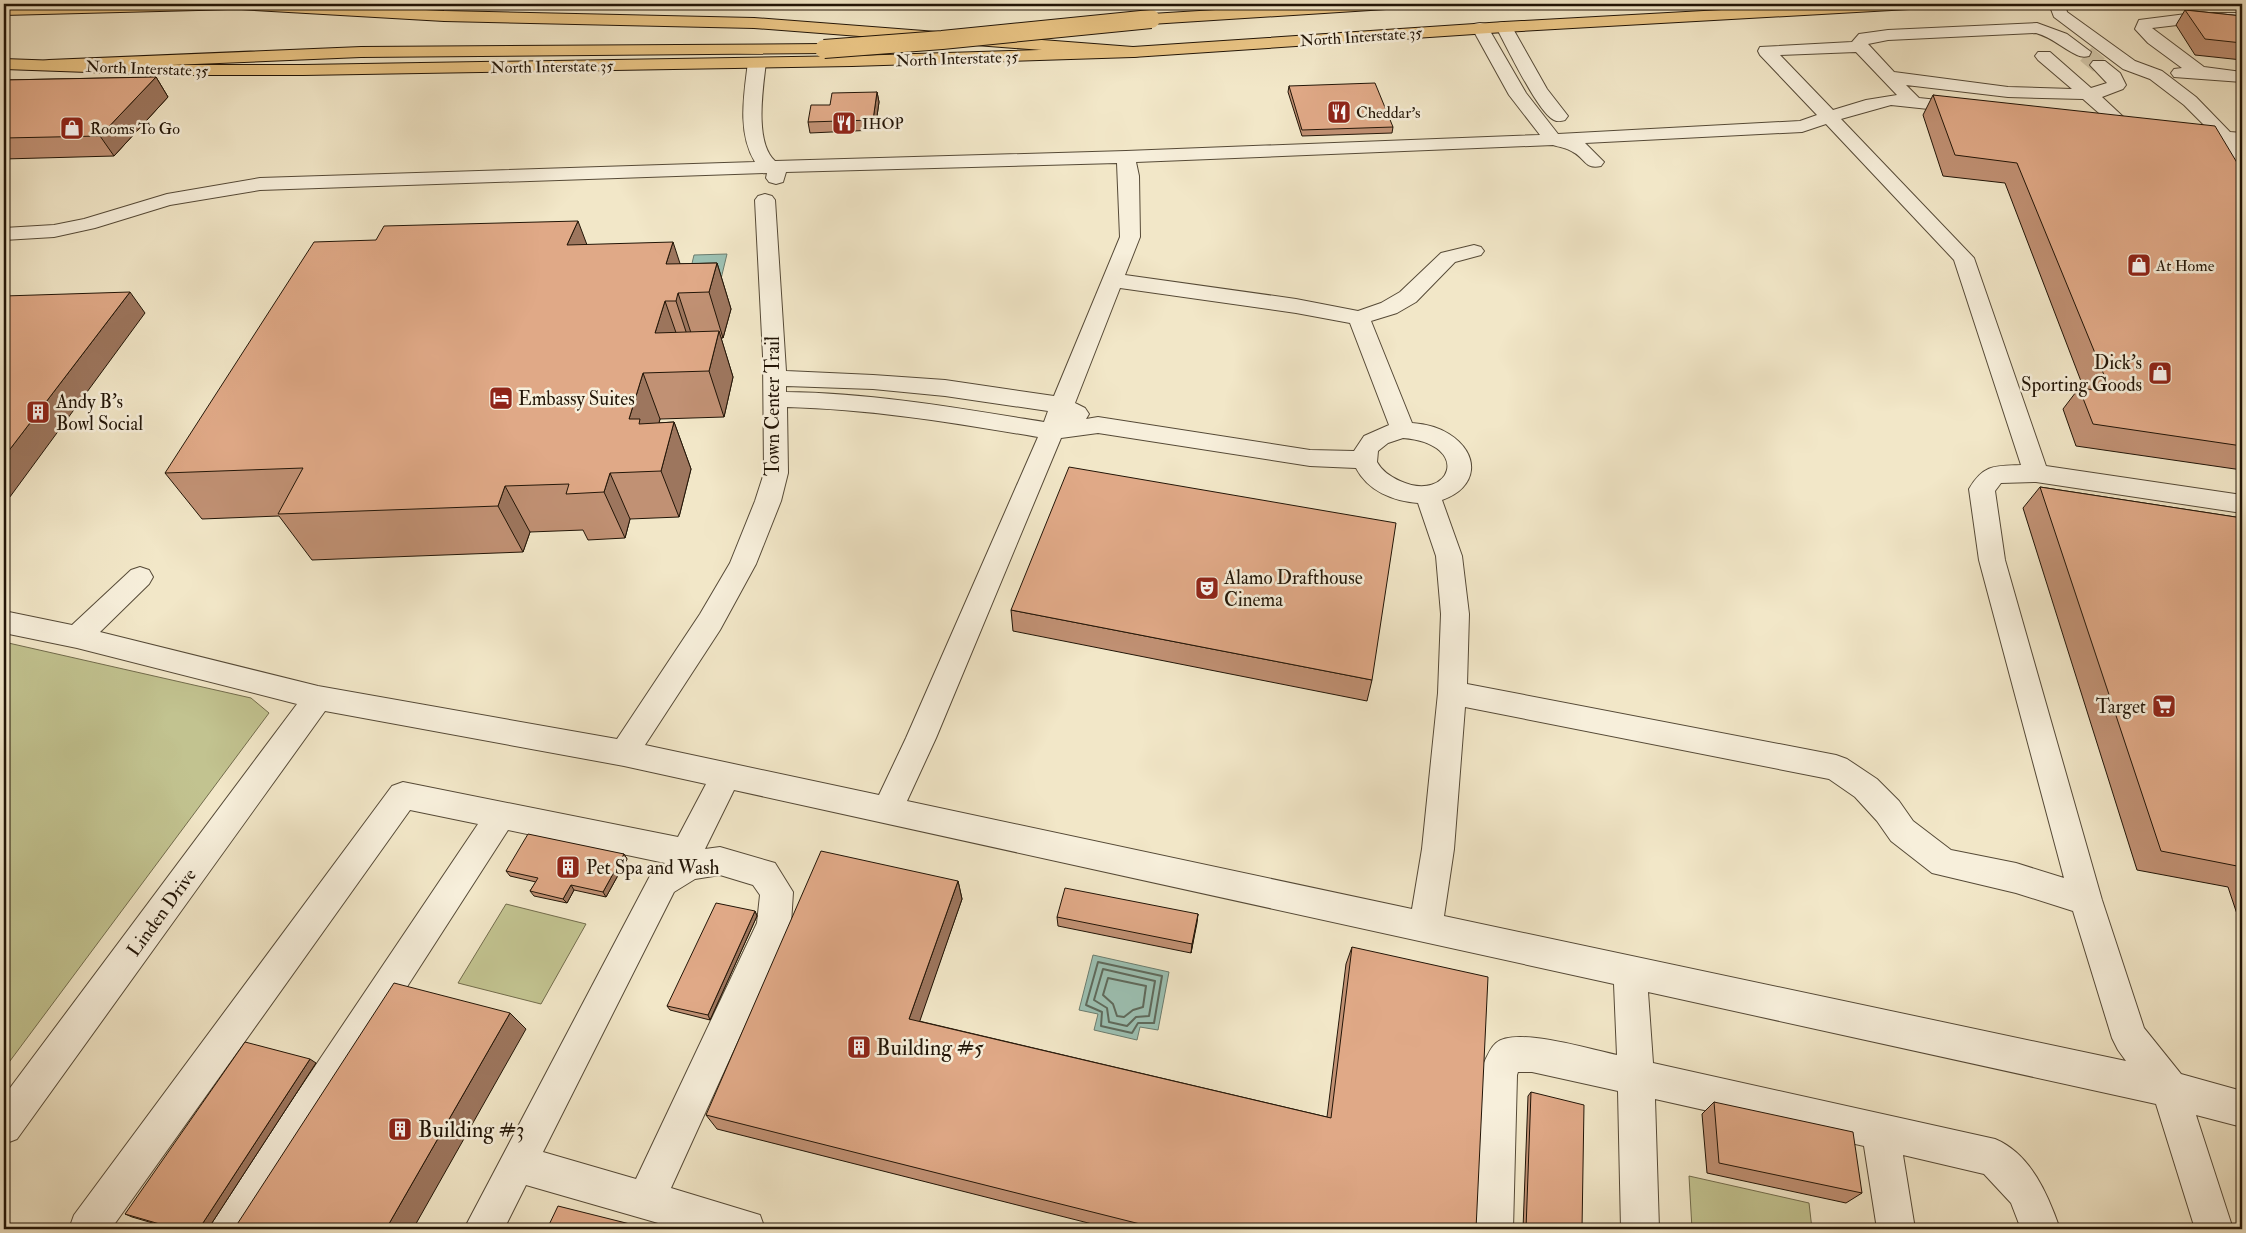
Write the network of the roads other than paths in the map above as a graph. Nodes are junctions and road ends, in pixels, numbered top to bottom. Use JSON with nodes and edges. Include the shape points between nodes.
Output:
{"nodes":[{"id":1,"x":235,"y":4,"type":"edge"},
{"id":2,"x":243,"y":4,"type":"edge"},
{"id":3,"x":1386,"y":4,"type":"edge"},
{"id":4,"x":1909,"y":4,"type":"edge"},
{"id":5,"x":2058,"y":4,"type":"edge"},
{"id":6,"x":4,"y":10,"type":"edge"},
{"id":7,"x":2242,"y":18,"type":"edge"},
{"id":8,"x":1504,"y":27,"type":"junction"},
{"id":9,"x":1480,"y":28,"type":"junction"},
{"id":10,"x":1860,"y":47,"type":"junction"},
{"id":11,"x":1133,"y":52,"type":"junction"},
{"id":12,"x":2044,"y":56,"type":"dead end"},
{"id":13,"x":756,"y":62,"type":"junction"},
{"id":14,"x":4,"y":64,"type":"edge"},
{"id":15,"x":48,"y":64,"type":"junction"},
{"id":16,"x":2199,"y":72,"type":"junction"},
{"id":17,"x":2156,"y":75,"type":"junction"},
{"id":18,"x":1889,"y":77,"type":"junction"},
{"id":19,"x":2242,"y":77,"type":"edge"},
{"id":20,"x":2088,"y":93,"type":"junction"},
{"id":21,"x":1914,"y":103,"type":"junction"},
{"id":22,"x":1984,"y":110,"type":"edge"},
{"id":23,"x":1828,"y":117,"type":"junction"},
{"id":24,"x":2093,"y":122,"type":"edge"},
{"id":25,"x":2123,"y":125,"type":"junction"},
{"id":26,"x":2141,"y":128,"type":"edge"},
{"id":27,"x":2169,"y":131,"type":"edge"},
{"id":28,"x":2233,"y":138,"type":"edge"},
{"id":29,"x":1553,"y":139,"type":"junction"},
{"id":30,"x":1579,"y":143,"type":"junction"},
{"id":31,"x":1126,"y":157,"type":"junction"},
{"id":32,"x":1594,"y":162,"type":"dead end"},
{"id":33,"x":2242,"y":165,"type":"edge"},
{"id":34,"x":768,"y":167,"type":"junction"},
{"id":35,"x":4,"y":234,"type":"edge"},
{"id":36,"x":1474,"y":251,"type":"dead end"},
{"id":37,"x":1112,"y":280,"type":"junction"},
{"id":38,"x":1359,"y":318,"type":"junction"},
{"id":39,"x":896,"y":384,"type":"junction"},
{"id":40,"x":775,"y":389,"type":"junction"},
{"id":41,"x":1061,"y":405,"type":"junction"},
{"id":42,"x":889,"y":407,"type":"junction"},
{"id":43,"x":1098,"y":425,"type":"junction"},
{"id":44,"x":1403,"y":430,"type":"junction"},
{"id":45,"x":1052,"y":431,"type":"junction"},
{"id":46,"x":1468,"y":436,"type":"dead end"},
{"id":47,"x":1443,"y":441,"type":"junction"},
{"id":48,"x":1366,"y":460,"type":"junction"},
{"id":49,"x":2036,"y":473,"type":"junction"},
{"id":50,"x":1452,"y":490,"type":"junction"},
{"id":51,"x":2242,"y":504,"type":"edge"},
{"id":52,"x":140,"y":577,"type":"dead end"},
{"id":53,"x":4,"y":622,"type":"edge"},
{"id":54,"x":77,"y":637,"type":"junction"},
{"id":55,"x":1452,"y":693,"type":"junction"},
{"id":56,"x":318,"y":698,"type":"junction"},
{"id":57,"x":624,"y":753,"type":"junction"},
{"id":58,"x":726,"y":776,"type":"junction"},
{"id":59,"x":887,"y":810,"type":"junction"},
{"id":60,"x":501,"y":815,"type":"junction"},
{"id":61,"x":688,"y":859,"type":"junction"},
{"id":62,"x":2086,"y":900,"type":"junction"},
{"id":63,"x":1426,"y":928,"type":"junction"},
{"id":64,"x":1630,"y":971,"type":"junction"},
{"id":65,"x":1636,"y":1076,"type":"junction"},
{"id":66,"x":2170,"y":1088,"type":"junction"},
{"id":67,"x":2242,"y":1109,"type":"edge"},
{"id":68,"x":4,"y":1126,"type":"edge"},
{"id":69,"x":1880,"y":1130,"type":"junction"},
{"id":70,"x":517,"y":1164,"type":"junction"},
{"id":71,"x":646,"y":1199,"type":"junction"},
{"id":72,"x":88,"y":1229,"type":"edge"},
{"id":73,"x":229,"y":1229,"type":"edge"},
{"id":74,"x":482,"y":1229,"type":"edge"},
{"id":75,"x":746,"y":1229,"type":"edge"},
{"id":76,"x":1494,"y":1229,"type":"edge"},
{"id":77,"x":1640,"y":1229,"type":"edge"},
{"id":78,"x":1896,"y":1229,"type":"edge"},
{"id":79,"x":2041,"y":1229,"type":"edge"},
{"id":80,"x":2214,"y":1229,"type":"edge"}],
"edges":[{"from":1,"to":2,"type":"main road"},
{"from":1,"to":6,"type":"main road"},
{"from":1,"to":11,"type":"main road","via":[[444,16],[754,22]]},
{"from":3,"to":15,"type":"main road","bridge":true,"via":[[1151,19],[824,49],[361,52]]},
{"from":4,"to":8,"type":"main road","name":"North Interstate 35"},
{"from":5,"to":17,"type":"street","via":[[2060,14],[2129,65]]},
{"from":7,"to":16,"type":"street","via":[[2214,16],[2145,23],[2143,29],[2154,39]]},
{"from":8,"to":9,"type":"main road","name":"North Interstate 35"},
{"from":8,"to":30,"type":"street","via":[[1539,91]]},
{"from":9,"to":11,"type":"main road","name":"North Interstate 35"},
{"from":9,"to":29,"type":"street","via":[[1518,95]]},
{"from":10,"to":18,"type":"street"},
{"from":10,"to":20,"type":"street","via":[[1865,38],[1888,35],[2037,28],[2066,38],[2114,77],[2117,85],[2113,89]]},
{"from":10,"to":23,"type":"street","via":[[1766,51]]},
{"from":11,"to":13,"type":"main road","name":"North Interstate 35"},
{"from":12,"to":20,"type":"street"},
{"from":13,"to":15,"type":"main road","name":"North Interstate 35","via":[[303,70],[172,70]]},
{"from":13,"to":34,"type":"street","via":[[751,119],[756,144]]},
{"from":14,"to":15,"type":"main road","name":"North Interstate 35"},
{"from":16,"to":17,"type":"street"},
{"from":16,"to":19,"type":"street"},
{"from":17,"to":28,"type":"street"},
{"from":18,"to":20,"type":"street","via":[[2013,92]]},
{"from":18,"to":21,"type":"street"},
{"from":20,"to":25,"type":"street"},
{"from":21,"to":22,"type":"street"},
{"from":21,"to":23,"type":"street","via":[[1891,100]]},
{"from":23,"to":30,"type":"street","via":[[1802,126]]},
{"from":23,"to":49,"type":"street","via":[[1964,258]]},
{"from":24,"to":25,"type":"street"},
{"from":25,"to":26,"type":"street"},
{"from":27,"to":28,"type":"street"},
{"from":28,"to":33,"type":"street"},
{"from":29,"to":30,"type":"street"},
{"from":29,"to":31,"type":"street"},
{"from":30,"to":32,"type":"street"},
{"from":31,"to":34,"type":"street"},
{"from":31,"to":37,"type":"street","via":[[1130,176],[1130,237]]},
{"from":34,"to":35,"type":"street","via":[[260,184],[167,200],[54,231]]},
{"from":34,"to":40,"type":"street","name":"Town Center Trail","via":[[759,173],[755,194],[765,200]]},
{"from":36,"to":38,"type":"street","via":[[1448,257],[1408,297],[1390,308]]},
{"from":37,"to":38,"type":"street"},
{"from":37,"to":41,"type":"street"},
{"from":38,"to":44,"type":"street"},
{"from":39,"to":40,"type":"street"},
{"from":39,"to":41,"type":"street"},
{"from":39,"to":42,"type":"street"},
{"from":40,"to":42,"type":"street","via":[[826,400]]},
{"from":40,"to":57,"type":"street","name":"Town Center Trail","via":[[776,474],[743,564],[710,622]]},
{"from":41,"to":43,"type":"street"},
{"from":41,"to":45,"type":"street"},
{"from":42,"to":45,"type":"street"},
{"from":43,"to":45,"type":"street"},
{"from":43,"to":48,"type":"street","via":[[1310,458]]},
{"from":44,"to":47,"type":"street","via":[[1419,431]]},
{"from":44,"to":48,"type":"street","via":[[1380,436],[1372,442]]},
{"from":45,"to":59,"type":"street"},
{"from":46,"to":47,"type":"street"},
{"from":47,"to":50,"type":"street","via":[[1456,453],[1460,464]]},
{"from":48,"to":50,"type":"street","via":[[1372,473],[1385,485],[1405,493]]},
{"from":49,"to":51,"type":"street"},
{"from":49,"to":62,"type":"street","via":[[1994,475],[1982,489],[1992,560]]},
{"from":50,"to":55,"type":"street","via":[[1449,556],[1454,614]]},
{"from":52,"to":54,"type":"street"},
{"from":53,"to":54,"type":"street"},
{"from":54,"to":56,"type":"street"},
{"from":55,"to":62,"type":"street","via":[[1836,768],[1866,788],[1902,831],[1943,863],[2016,878]]},
{"from":55,"to":63,"type":"street","via":[[1438,849]]},
{"from":56,"to":57,"type":"street"},
{"from":56,"to":68,"type":"street","name":"Linden Drive"},
{"from":57,"to":58,"type":"street"},
{"from":58,"to":59,"type":"street"},
{"from":58,"to":61,"type":"street"},
{"from":59,"to":63,"type":"street"},
{"from":60,"to":61,"type":"street"},
{"from":60,"to":72,"type":"street","via":[[403,795]]},
{"from":60,"to":73,"type":"street"},
{"from":61,"to":70,"type":"street","via":[[663,882]]},
{"from":61,"to":71,"type":"street","via":[[720,861],[764,873],[778,892],[774,924]]},
{"from":62,"to":66,"type":"street","via":[[2130,1038]]},
{"from":63,"to":64,"type":"street"},
{"from":64,"to":65,"type":"street"},
{"from":64,"to":66,"type":"street"},
{"from":65,"to":69,"type":"street"},
{"from":65,"to":76,"type":"street","via":[[1532,1054],[1509,1055],[1499,1070]]},
{"from":65,"to":77,"type":"street"},
{"from":66,"to":67,"type":"street"},
{"from":66,"to":80,"type":"street"},
{"from":69,"to":78,"type":"street"},
{"from":69,"to":79,"type":"street","via":[[1995,1158],[2024,1190]]},
{"from":70,"to":71,"type":"street"},
{"from":70,"to":74,"type":"street"},
{"from":71,"to":75,"type":"street"}]}
